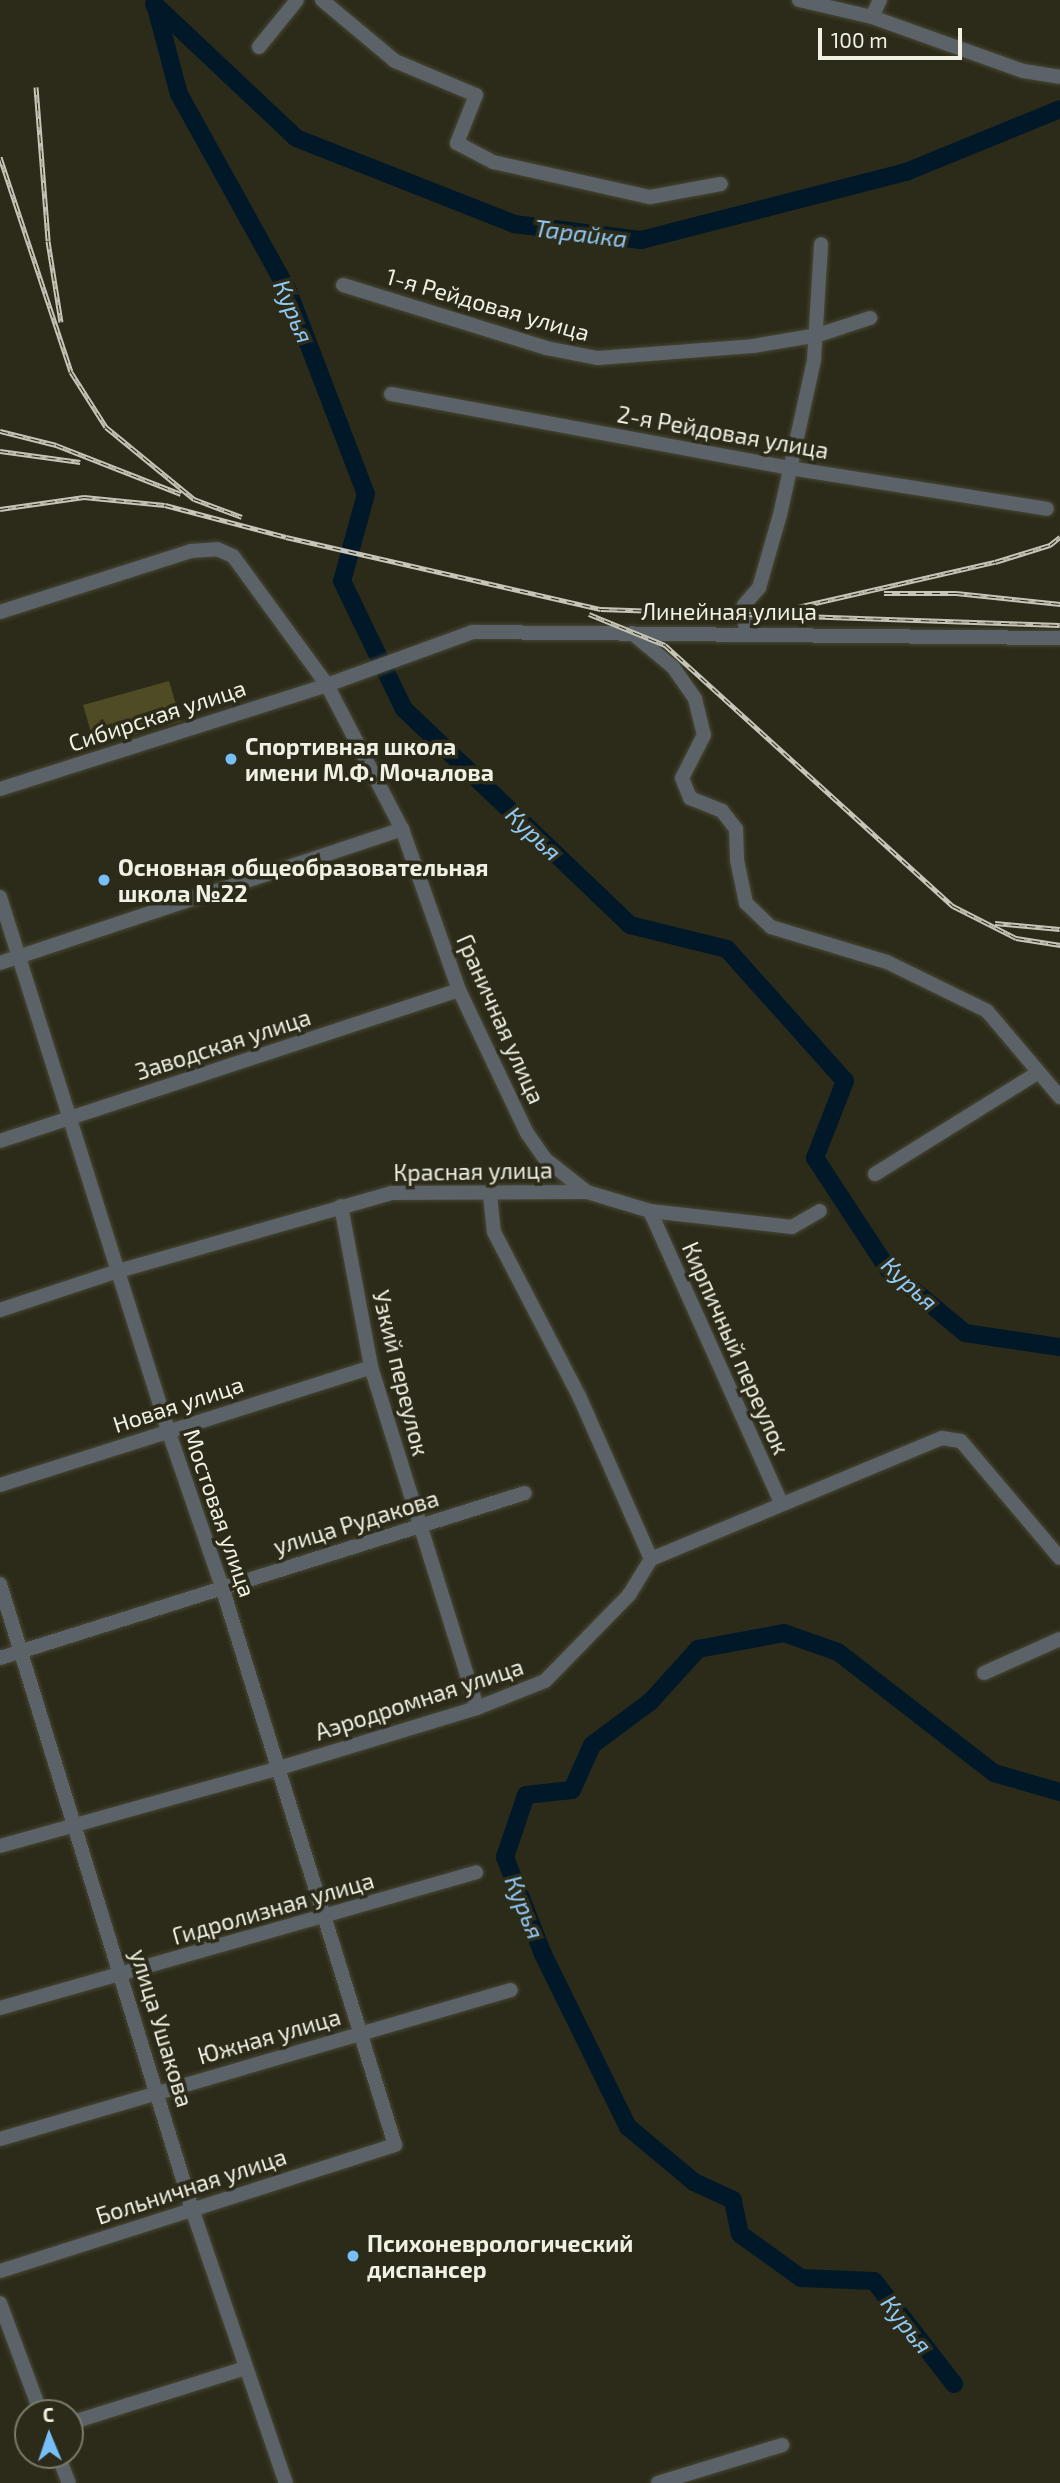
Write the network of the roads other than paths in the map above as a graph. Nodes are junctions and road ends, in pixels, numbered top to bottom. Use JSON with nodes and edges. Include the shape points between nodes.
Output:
{"nodes":[{"id":1,"x":297,"y":0,"type":"edge"},
{"id":2,"x":322,"y":0,"type":"edge"},
{"id":3,"x":799,"y":0,"type":"edge"},
{"id":4,"x":880,"y":0,"type":"edge"},
{"id":5,"x":872,"y":18,"type":"junction"},
{"id":6,"x":259,"y":47,"type":"dead end"},
{"id":7,"x":1060,"y":77,"type":"edge"},
{"id":8,"x":721,"y":184,"type":"dead end"},
{"id":9,"x":821,"y":244,"type":"dead end"},
{"id":10,"x":343,"y":285,"type":"dead end"},
{"id":11,"x":870,"y":318,"type":"dead end"},
{"id":12,"x":817,"y":335,"type":"junction"},
{"id":13,"x":391,"y":394,"type":"dead end"},
{"id":14,"x":789,"y":468,"type":"junction"},
{"id":15,"x":1047,"y":509,"type":"dead end"},
{"id":16,"x":0,"y":612,"type":"edge"},
{"id":17,"x":632,"y":633,"type":"junction"},
{"id":18,"x":746,"y":634,"type":"junction"},
{"id":19,"x":1060,"y":638,"type":"edge"},
{"id":20,"x":360,"y":674,"type":"joint"},
{"id":21,"x":327,"y":685,"type":"junction"},
{"id":22,"x":0,"y":789,"type":"edge"},
{"id":23,"x":402,"y":829,"type":"junction"},
{"id":24,"x":0,"y":897,"type":"edge"},
{"id":25,"x":18,"y":957,"type":"junction"},
{"id":26,"x":0,"y":963,"type":"edge"},
{"id":27,"x":459,"y":990,"type":"junction"},
{"id":28,"x":1037,"y":1073,"type":"junction"},
{"id":29,"x":1060,"y":1097,"type":"edge"},
{"id":30,"x":69,"y":1119,"type":"junction"},
{"id":31,"x":0,"y":1141,"type":"edge"},
{"id":32,"x":875,"y":1174,"type":"dead end"},
{"id":33,"x":587,"y":1192,"type":"junction"},
{"id":34,"x":490,"y":1195,"type":"junction"},
{"id":35,"x":341,"y":1206,"type":"junction"},
{"id":36,"x":650,"y":1211,"type":"junction"},
{"id":37,"x":820,"y":1211,"type":"dead end"},
{"id":38,"x":118,"y":1271,"type":"junction"},
{"id":39,"x":0,"y":1310,"type":"edge"},
{"id":40,"x":371,"y":1367,"type":"junction"},
{"id":41,"x":168,"y":1430,"type":"junction"},
{"id":42,"x":0,"y":1485,"type":"edge"},
{"id":43,"x":526,"y":1493,"type":"dead end"},
{"id":44,"x":780,"y":1503,"type":"junction"},
{"id":45,"x":418,"y":1527,"type":"junction"},
{"id":46,"x":1060,"y":1558,"type":"edge"},
{"id":47,"x":651,"y":1559,"type":"junction"},
{"id":48,"x":0,"y":1584,"type":"edge"},
{"id":49,"x":222,"y":1587,"type":"junction"},
{"id":50,"x":1060,"y":1639,"type":"edge"},
{"id":51,"x":21,"y":1651,"type":"junction"},
{"id":52,"x":0,"y":1658,"type":"edge"},
{"id":53,"x":984,"y":1673,"type":"dead end"},
{"id":54,"x":477,"y":1708,"type":"junction"},
{"id":55,"x":276,"y":1769,"type":"junction"},
{"id":56,"x":76,"y":1824,"type":"junction"},
{"id":57,"x":0,"y":1846,"type":"edge"},
{"id":58,"x":476,"y":1872,"type":"dead end"},
{"id":59,"x":323,"y":1917,"type":"junction"},
{"id":60,"x":123,"y":1975,"type":"junction"},
{"id":61,"x":511,"y":1990,"type":"dead end"},
{"id":62,"x":0,"y":2008,"type":"edge"},
{"id":63,"x":360,"y":2035,"type":"junction"},
{"id":64,"x":157,"y":2092,"type":"junction"},
{"id":65,"x":0,"y":2139,"type":"edge"},
{"id":66,"x":395,"y":2145,"type":"joint"},
{"id":67,"x":192,"y":2209,"type":"junction"},
{"id":68,"x":0,"y":2271,"type":"edge"},
{"id":69,"x":0,"y":2303,"type":"edge"},
{"id":70,"x":246,"y":2368,"type":"junction"},
{"id":71,"x":36,"y":2399,"type":"edge"},
{"id":72,"x":84,"y":2419,"type":"edge"},
{"id":73,"x":782,"y":2445,"type":"dead end"},
{"id":74,"x":286,"y":2483,"type":"edge"},
{"id":75,"x":658,"y":2483,"type":"edge"}],
"edges":[{"from":1,"to":6,"type":"street"},
{"from":2,"to":8,"type":"street","via":[[395,61],[475,94],[457,143],[493,162],[650,197]]},
{"from":3,"to":5,"type":"street"},
{"from":4,"to":5,"type":"street"},
{"from":5,"to":7,"type":"street","via":[[1023,71]]},
{"from":9,"to":12,"type":"street"},
{"from":10,"to":12,"type":"street","name":"1-я Рейдовая улица","via":[[546,348],[598,358],[753,346]]},
{"from":11,"to":12,"type":"street","name":"1-я Рейдовая улица"},
{"from":12,"to":14,"type":"street"},
{"from":13,"to":14,"type":"street","name":"2-я Рейдовая улица"},
{"from":14,"to":15,"type":"street","name":"2-я Рейдовая улица"},
{"from":14,"to":18,"type":"street","via":[[759,588],[744,605]]},
{"from":16,"to":21,"type":"street","name":"Граничная улица","via":[[191,551],[217,549],[233,556]]},
{"from":17,"to":18,"type":"street","name":"Линейная улица"},
{"from":17,"to":20,"type":"street","name":"Линейная улица","via":[[473,632]]},
{"from":17,"to":28,"type":"street","via":[[673,667],[695,699],[704,735],[682,778],[690,798],[722,811],[736,829],[746,903],[771,927],[887,962],[987,1011]]},
{"from":18,"to":19,"type":"street","name":"Линейная улица"},
{"from":20,"to":21,"type":"street","name":"Сибирская улица"},
{"from":21,"to":22,"type":"street","name":"Сибирская улица"},
{"from":21,"to":23,"type":"street","name":"Граничная улица"},
{"from":23,"to":25,"type":"street"},
{"from":23,"to":27,"type":"street","name":"Граничная улица"},
{"from":24,"to":25,"type":"street","name":"Мостовая улица"},
{"from":25,"to":26,"type":"street"},
{"from":25,"to":30,"type":"street","name":"Мостовая улица"},
{"from":27,"to":30,"type":"street","name":"Заводская улица"},
{"from":27,"to":33,"type":"street","name":"Граничная улица","via":[[535,1147]]},
{"from":28,"to":29,"type":"street"},
{"from":28,"to":32,"type":"street"},
{"from":30,"to":31,"type":"street","name":"Заводская улица"},
{"from":30,"to":38,"type":"street","name":"Мостовая улица"},
{"from":33,"to":34,"type":"street","name":"Красная улица"},
{"from":33,"to":36,"type":"street","name":"Красная улица"},
{"from":34,"to":35,"type":"street","name":"Красная улица","via":[[407,1192]]},
{"from":34,"to":47,"type":"street","via":[[494,1233],[580,1398]]},
{"from":35,"to":38,"type":"street","name":"Красная улица"},
{"from":35,"to":40,"type":"street","name":"Узкий переулок"},
{"from":36,"to":37,"type":"street","name":"Красная улица","via":[[792,1227]]},
{"from":36,"to":44,"type":"street","name":"Кирпичный переулок"},
{"from":38,"to":39,"type":"street","name":"Красная улица"},
{"from":38,"to":41,"type":"street","name":"Мостовая улица"},
{"from":40,"to":41,"type":"street","name":"Новая улица"},
{"from":40,"to":45,"type":"street","name":"Узкий переулок"},
{"from":41,"to":42,"type":"street","name":"Новая улица"},
{"from":41,"to":49,"type":"street","name":"Мостовая улица"},
{"from":43,"to":45,"type":"street","name":"улица Рудакова"},
{"from":44,"to":46,"type":"street","via":[[952,1437],[967,1448]]},
{"from":44,"to":47,"type":"street"},
{"from":45,"to":49,"type":"street","name":"улица Рудакова"},
{"from":45,"to":54,"type":"street","name":"Узкий переулок"},
{"from":47,"to":54,"type":"street","name":"Аэродромная улица","via":[[629,1595],[545,1681]]},
{"from":48,"to":51,"type":"street","name":"улица Ушакова"},
{"from":49,"to":51,"type":"street","name":"улица Рудакова"},
{"from":49,"to":55,"type":"street","name":"Мостовая улица"},
{"from":50,"to":53,"type":"street"},
{"from":51,"to":52,"type":"street","name":"улица Рудакова"},
{"from":51,"to":56,"type":"street","name":"улица Ушакова"},
{"from":54,"to":55,"type":"street","name":"Аэродромная улица"},
{"from":55,"to":56,"type":"street","name":"Аэродромная улица"},
{"from":55,"to":59,"type":"street","name":"Мостовая улица"},
{"from":56,"to":57,"type":"street","name":"Аэродромная улица"},
{"from":56,"to":60,"type":"street","name":"улица Ушакова"},
{"from":58,"to":59,"type":"street","name":"Гидролизная улица"},
{"from":59,"to":60,"type":"street","name":"Гидролизная улица"},
{"from":59,"to":63,"type":"street","name":"Мостовая улица"},
{"from":60,"to":62,"type":"street","name":"Гидролизная улица"},
{"from":60,"to":64,"type":"street","name":"улица Ушакова"},
{"from":61,"to":63,"type":"street","name":"Южная улица"},
{"from":63,"to":64,"type":"street","name":"Южная улица"},
{"from":63,"to":66,"type":"street","name":"Мостовая улица"},
{"from":64,"to":65,"type":"street","name":"Южная улица"},
{"from":64,"to":67,"type":"street","name":"улица Ушакова"},
{"from":66,"to":67,"type":"street","name":"Больничная улица"},
{"from":67,"to":68,"type":"street","name":"Больничная улица"},
{"from":67,"to":70,"type":"street","name":"улица Ушакова"},
{"from":69,"to":71,"type":"street"},
{"from":70,"to":72,"type":"street"},
{"from":70,"to":74,"type":"street","name":"улица Ушакова"},
{"from":73,"to":75,"type":"street"}]}
